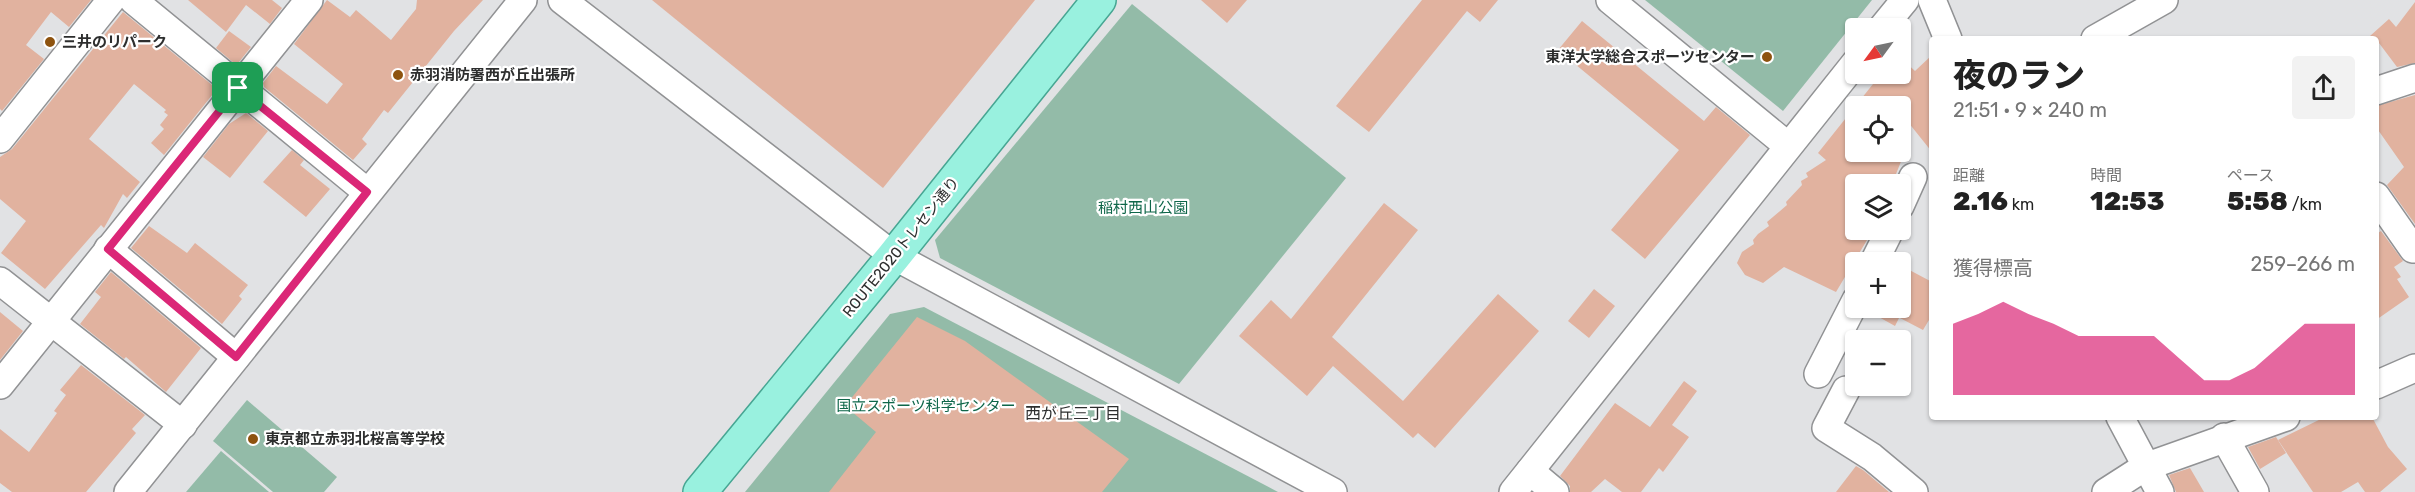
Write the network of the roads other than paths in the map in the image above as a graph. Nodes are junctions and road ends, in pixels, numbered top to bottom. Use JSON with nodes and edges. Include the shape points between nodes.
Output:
{"nodes":[{"id":1,"x":111,"y":0,"type":"edge"},
{"id":2,"x":133,"y":0,"type":"edge"},
{"id":3,"x":309,"y":0,"type":"edge"},
{"id":4,"x":523,"y":0,"type":"edge"},
{"id":5,"x":562,"y":0,"type":"edge"},
{"id":6,"x":1099,"y":0,"type":"edge"},
{"id":7,"x":1610,"y":0,"type":"edge"},
{"id":8,"x":1905,"y":0,"type":"edge"},
{"id":9,"x":1932,"y":0,"type":"edge"},
{"id":10,"x":2164,"y":0,"type":"edge"},
{"id":11,"x":1890,"y":18,"type":"edge"},
{"id":12,"x":1947,"y":36,"type":"edge"},
{"id":13,"x":2101,"y":36,"type":"edge"},
{"id":14,"x":1845,"y":76,"type":"edge"},
{"id":15,"x":2415,"y":78,"type":"edge"},
{"id":16,"x":238,"y":88,"type":"junction"},
{"id":17,"x":2379,"y":90,"type":"edge"},
{"id":18,"x":0,"y":139,"type":"edge"},
{"id":19,"x":1788,"y":146,"type":"junction"},
{"id":20,"x":1913,"y":177,"type":"dead end"},
{"id":21,"x":1911,"y":181,"type":"edge"},
{"id":22,"x":367,"y":192,"type":"junction"},
{"id":23,"x":2379,"y":200,"type":"edge"},
{"id":24,"x":2415,"y":247,"type":"edge"},
{"id":25,"x":108,"y":249,"type":"junction"},
{"id":26,"x":894,"y":256,"type":"junction"},
{"id":27,"x":0,"y":281,"type":"edge"},
{"id":28,"x":1847,"y":318,"type":"edge"},
{"id":29,"x":50,"y":321,"type":"junction"},
{"id":30,"x":236,"y":357,"type":"junction"},
{"id":31,"x":2415,"y":368,"type":"edge"},
{"id":32,"x":1818,"y":374,"type":"dead end"},
{"id":33,"x":2379,"y":384,"type":"edge"},
{"id":34,"x":0,"y":385,"type":"edge"},
{"id":35,"x":1845,"y":392,"type":"edge"},
{"id":36,"x":2122,"y":420,"type":"edge"},
{"id":37,"x":2277,"y":420,"type":"edge"},
{"id":38,"x":183,"y":425,"type":"junction"},
{"id":39,"x":2224,"y":437,"type":"junction"},
{"id":40,"x":2145,"y":467,"type":"junction"},
{"id":41,"x":1530,"y":471,"type":"junction"},
{"id":42,"x":128,"y":492,"type":"edge"},
{"id":43,"x":700,"y":492,"type":"edge"},
{"id":44,"x":1333,"y":492,"type":"edge"},
{"id":45,"x":1513,"y":492,"type":"edge"},
{"id":46,"x":1555,"y":492,"type":"edge"},
{"id":47,"x":1914,"y":492,"type":"edge"},
{"id":48,"x":2106,"y":492,"type":"edge"},
{"id":49,"x":2160,"y":492,"type":"edge"},
{"id":50,"x":2255,"y":492,"type":"edge"}],
"edges":[{"from":1,"to":18,"type":"street"},
{"from":2,"to":16,"type":"street"},
{"from":3,"to":16,"type":"street"},
{"from":4,"to":22,"type":"street"},
{"from":5,"to":26,"type":"street"},
{"from":6,"to":26,"type":"main road","name":"ROUTE2020トレセン通り"},
{"from":7,"to":19,"type":"street"},
{"from":8,"to":11,"type":"street"},
{"from":9,"to":12,"type":"street"},
{"from":10,"to":13,"type":"street"},
{"from":14,"to":19,"type":"street"},
{"from":15,"to":17,"type":"street"},
{"from":16,"to":22,"type":"street"},
{"from":16,"to":25,"type":"street"},
{"from":19,"to":41,"type":"street"},
{"from":20,"to":21,"type":"street"},
{"from":22,"to":30,"type":"street"},
{"from":23,"to":24,"type":"street"},
{"from":25,"to":29,"type":"street"},
{"from":25,"to":30,"type":"street"},
{"from":26,"to":43,"type":"main road","name":"ROUTE2020トレセン通り"},
{"from":26,"to":44,"type":"street"},
{"from":27,"to":29,"type":"street"},
{"from":28,"to":32,"type":"street"},
{"from":29,"to":34,"type":"street"},
{"from":29,"to":38,"type":"street"},
{"from":30,"to":38,"type":"street"},
{"from":31,"to":33,"type":"street"},
{"from":35,"to":47,"type":"street","via":[[1826,428],[1872,457]]},
{"from":36,"to":40,"type":"street"},
{"from":37,"to":39,"type":"street"},
{"from":38,"to":42,"type":"street"},
{"from":39,"to":40,"type":"street"},
{"from":39,"to":50,"type":"street"},
{"from":40,"to":48,"type":"street"},
{"from":40,"to":49,"type":"street"},
{"from":41,"to":45,"type":"street"},
{"from":41,"to":46,"type":"street"}]}
